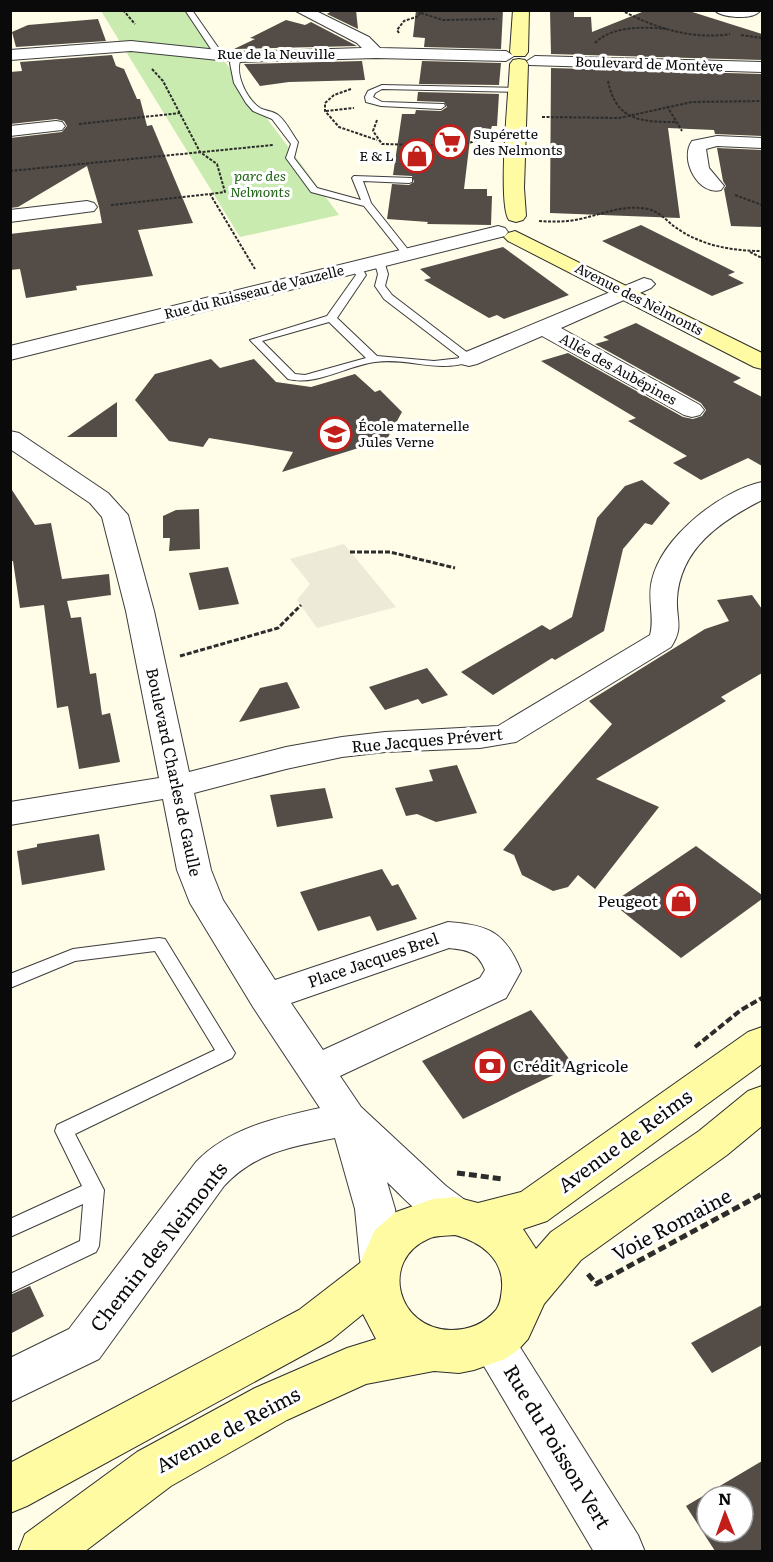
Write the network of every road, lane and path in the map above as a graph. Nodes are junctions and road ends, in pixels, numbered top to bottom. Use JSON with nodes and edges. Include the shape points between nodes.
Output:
{"nodes":[{"id":1,"x":123,"y":10,"type":"edge"},
{"id":2,"x":188,"y":10,"type":"edge"},
{"id":3,"x":301,"y":10,"type":"edge"},
{"id":4,"x":621,"y":10,"type":"edge"},
{"id":5,"x":721,"y":10,"type":"edge"},
{"id":6,"x":751,"y":12,"type":"edge"},
{"id":7,"x":421,"y":13,"type":"dead end"},
{"id":8,"x":520,"y":15,"type":"edge"},
{"id":9,"x":638,"y":19,"type":"junction"},
{"id":10,"x":633,"y":29,"type":"dead end"},
{"id":11,"x":740,"y":35,"type":"dead end"},
{"id":12,"x":762,"y":38,"type":"edge"},
{"id":13,"x":144,"y":46,"type":"junction"},
{"id":14,"x":376,"y":53,"type":"junction"},
{"id":15,"x":10,"y":55,"type":"edge"},
{"id":16,"x":220,"y":56,"type":"junction"},
{"id":17,"x":238,"y":57,"type":"junction"},
{"id":18,"x":520,"y":58,"type":"junction"},
{"id":19,"x":762,"y":67,"type":"edge"},
{"id":20,"x":607,"y":78,"type":"dead end"},
{"id":21,"x":518,"y":90,"type":"junction"},
{"id":22,"x":762,"y":101,"type":"edge"},
{"id":23,"x":373,"y":102,"type":"junction"},
{"id":24,"x":393,"y":105,"type":"junction"},
{"id":25,"x":441,"y":106,"type":"dead end"},
{"id":26,"x":667,"y":106,"type":"junction"},
{"id":27,"x":325,"y":111,"type":"dead end"},
{"id":28,"x":180,"y":113,"type":"junction"},
{"id":29,"x":517,"y":113,"type":"junction"},
{"id":30,"x":628,"y":116,"type":"junction"},
{"id":31,"x":677,"y":122,"type":"junction"},
{"id":32,"x":56,"y":126,"type":"joint"},
{"id":33,"x":10,"y":131,"type":"edge"},
{"id":34,"x":492,"y":135,"type":"dead end"},
{"id":35,"x":701,"y":143,"type":"junction"},
{"id":36,"x":762,"y":143,"type":"edge"},
{"id":37,"x":295,"y":144,"type":"junction"},
{"id":38,"x":200,"y":152,"type":"junction"},
{"id":39,"x":10,"y":171,"type":"edge"},
{"id":40,"x":408,"y":180,"type":"dead end"},
{"id":41,"x":714,"y":186,"type":"dead end"},
{"id":42,"x":210,"y":194,"type":"junction"},
{"id":43,"x":367,"y":204,"type":"junction"},
{"id":44,"x":87,"y":207,"type":"joint"},
{"id":45,"x":10,"y":216,"type":"edge"},
{"id":46,"x":524,"y":227,"type":"junction"},
{"id":47,"x":748,"y":251,"type":"junction"},
{"id":48,"x":762,"y":251,"type":"edge"},
{"id":49,"x":407,"y":254,"type":"junction"},
{"id":50,"x":762,"y":258,"type":"edge"},
{"id":51,"x":379,"y":261,"type":"junction"},
{"id":52,"x":356,"y":267,"type":"junction"},
{"id":53,"x":635,"y":288,"type":"junction"},
{"id":54,"x":267,"y":289,"type":"junction"},
{"id":55,"x":331,"y":318,"type":"junction"},
{"id":56,"x":543,"y":327,"type":"junction"},
{"id":57,"x":762,"y":343,"type":"edge"},
{"id":58,"x":10,"y":353,"type":"edge"},
{"id":59,"x":374,"y":359,"type":"junction"},
{"id":60,"x":470,"y":359,"type":"junction"},
{"id":61,"x":762,"y":362,"type":"edge"},
{"id":62,"x":692,"y":410,"type":"dead end"},
{"id":63,"x":14,"y":444,"type":"edge"},
{"id":64,"x":762,"y":490,"type":"edge"},
{"id":65,"x":350,"y":552,"type":"dead end"},
{"id":66,"x":455,"y":568,"type":"dead end"},
{"id":67,"x":301,"y":605,"type":"dead end"},
{"id":68,"x":150,"y":664,"type":"junction"},
{"id":69,"x":177,"y":786,"type":"junction"},
{"id":70,"x":10,"y":814,"type":"edge"},
{"id":71,"x":10,"y":981,"type":"edge"},
{"id":72,"x":266,"y":997,"type":"junction"},
{"id":73,"x":762,"y":998,"type":"edge"},
{"id":74,"x":762,"y":1043,"type":"edge"},
{"id":75,"x":688,"y":1052,"type":"dead end"},
{"id":76,"x":317,"y":1070,"type":"junction"},
{"id":77,"x":762,"y":1103,"type":"edge"},
{"id":78,"x":348,"y":1119,"type":"junction"},
{"id":79,"x":399,"y":1167,"type":"junction"},
{"id":80,"x":508,"y":1179,"type":"dead end"},
{"id":81,"x":94,"y":1190,"type":"junction"},
{"id":82,"x":762,"y":1194,"type":"edge"},
{"id":83,"x":467,"y":1219,"type":"junction"},
{"id":84,"x":10,"y":1228,"type":"edge"},
{"id":85,"x":379,"y":1268,"type":"junction"},
{"id":86,"x":10,"y":1284,"type":"edge"},
{"id":87,"x":596,"y":1284,"type":"dead end"},
{"id":88,"x":525,"y":1293,"type":"junction"},
{"id":89,"x":493,"y":1342,"type":"junction"},
{"id":90,"x":432,"y":1350,"type":"junction"},
{"id":91,"x":10,"y":1381,"type":"edge"},
{"id":92,"x":10,"y":1489,"type":"edge"},
{"id":93,"x":43,"y":1551,"type":"edge"},
{"id":94,"x":621,"y":1551,"type":"edge"}],
"edges":[{"from":1,"to":13,"type":"path","via":[[130,21],[150,34]]},
{"from":2,"to":16,"type":"lane"},
{"from":3,"to":14,"type":"street","via":[[363,40]]},
{"from":4,"to":9,"type":"path"},
{"from":5,"to":6,"type":"street"},
{"from":6,"to":9,"type":"path","via":[[752,22],[721,36],[682,32]]},
{"from":7,"to":8,"type":"path","via":[[443,20]]},
{"from":8,"to":18,"type":"street"},
{"from":9,"to":10,"type":"path"},
{"from":11,"to":12,"type":"path"},
{"from":13,"to":15,"type":"street","name":"Rue de la Neuville"},
{"from":13,"to":16,"type":"street","name":"Rue de la Neuville"},
{"from":13,"to":28,"type":"path","via":[[145,62],[163,81]]},
{"from":14,"to":17,"type":"street","name":"Rue de la Neuville"},
{"from":14,"to":18,"type":"street","name":"Rue de la Neuville"},
{"from":16,"to":17,"type":"street","name":"Rue de la Neuville"},
{"from":17,"to":37,"type":"lane","via":[[235,73],[249,101],[256,109],[275,117]]},
{"from":18,"to":19,"type":"street","name":"Boulevard de Montève"},
{"from":18,"to":21,"type":"street"},
{"from":20,"to":30,"type":"path","via":[[611,95]]},
{"from":21,"to":23,"type":"lane","via":[[382,87],[371,91],[369,100]]},
{"from":21,"to":29,"type":"street"},
{"from":22,"to":26,"type":"path"},
{"from":23,"to":24,"type":"lane"},
{"from":23,"to":27,"type":"path","via":[[353,110]]},
{"from":24,"to":25,"type":"lane"},
{"from":24,"to":34,"type":"path","via":[[372,127],[382,144],[465,146],[480,136]]},
{"from":26,"to":30,"type":"path"},
{"from":26,"to":31,"type":"path"},
{"from":28,"to":32,"type":"path"},
{"from":28,"to":38,"type":"path"},
{"from":29,"to":30,"type":"path","via":[[537,117]]},
{"from":29,"to":46,"type":"street","via":[[514,198]]},
{"from":30,"to":31,"type":"path"},
{"from":31,"to":35,"type":"path","via":[[686,136]]},
{"from":32,"to":33,"type":"street"},
{"from":35,"to":36,"type":"street"},
{"from":35,"to":41,"type":"street","via":[[696,147],[699,169]]},
{"from":37,"to":38,"type":"path"},
{"from":37,"to":43,"type":"lane","via":[[290,158],[314,190]]},
{"from":38,"to":39,"type":"path"},
{"from":38,"to":42,"type":"path","via":[[220,170],[225,192]]},
{"from":40,"to":43,"type":"lane","via":[[357,178]]},
{"from":42,"to":44,"type":"path"},
{"from":42,"to":54,"type":"path"},
{"from":43,"to":49,"type":"lane"},
{"from":44,"to":45,"type":"street"},
{"from":46,"to":47,"type":"path","via":[[575,220],[617,208],[639,208],[660,213],[690,235],[718,246]]},
{"from":46,"to":49,"type":"street","name":"Rue du Ruisseau de Vauzelle"},
{"from":46,"to":53,"type":"street","name":"Avenue des Nelmonts"},
{"from":47,"to":48,"type":"path"},
{"from":47,"to":50,"type":"path"},
{"from":49,"to":51,"type":"street","name":"Rue du Ruisseau de Vauzelle"},
{"from":51,"to":52,"type":"street","name":"Rue du Ruisseau de Vauzelle"},
{"from":51,"to":60,"type":"lane","via":[[383,274],[380,286],[388,297]]},
{"from":52,"to":54,"type":"street","name":"Rue du Ruisseau de Vauzelle"},
{"from":52,"to":55,"type":"lane","via":[[361,275]]},
{"from":53,"to":56,"type":"street","name":"Allée des Aubépines"},
{"from":53,"to":57,"type":"street","name":"Avenue des Nelmonts"},
{"from":53,"to":61,"type":"street","name":"Avenue des Nelmonts"},
{"from":54,"to":58,"type":"street","name":"Rue du Ruisseau de Vauzelle"},
{"from":55,"to":59,"type":"lane"},
{"from":55,"to":59,"type":"lane","via":[[255,340],[292,377],[304,378]]},
{"from":56,"to":60,"type":"street","name":"Allée des Aubépines"},
{"from":56,"to":62,"type":"street","name":"Allée des Aubépines"},
{"from":59,"to":60,"type":"lane","via":[[387,357],[448,365]]},
{"from":63,"to":68,"type":"street","name":"Boulevard Charles de Gaulle","via":[[99,498],[115,515]]},
{"from":64,"to":69,"type":"street","name":"Rue Jacques Prévert","via":[[716,514],[678,552],[666,580],[666,630],[661,641],[514,730],[496,737],[342,747]]},
{"from":65,"to":66,"type":"path","via":[[388,550]]},
{"from":67,"to":68,"type":"path","via":[[278,628]]},
{"from":68,"to":69,"type":"street","name":"Boulevard Charles de Gaulle"},
{"from":69,"to":70,"type":"street","name":"Rue Jacques Prévert"},
{"from":69,"to":72,"type":"street","name":"Boulevard Charles de Gaulle","via":[[207,903]]},
{"from":71,"to":81,"type":"lane","via":[[74,955],[159,944],[226,1053],[64,1131]]},
{"from":72,"to":76,"type":"street","name":"Boulevard Charles de Gaulle"},
{"from":72,"to":76,"type":"street","name":"Place Jacques Brel","via":[[448,935],[474,937],[495,950],[503,971],[493,988]]},
{"from":73,"to":75,"type":"path"},
{"from":74,"to":83,"type":"street","name":"Avenue de Reims","via":[[532,1208]]},
{"from":76,"to":78,"type":"street","name":"Boulevard Charles de Gaulle"},
{"from":77,"to":88,"type":"street","name":"Avenue de Reims","via":[[566,1246]]},
{"from":78,"to":79,"type":"street","name":"Boulevard Charles de Gaulle"},
{"from":78,"to":85,"type":"street","name":"Boulevard Charles de Gaulle","via":[[375,1209]]},
{"from":78,"to":91,"type":"street","name":"Chemin des Neimonts","via":[[265,1140],[227,1157],[210,1174],[84,1344]]},
{"from":79,"to":80,"type":"path"},
{"from":79,"to":83,"type":"street","name":"Boulevard Charles de Gaulle","via":[[432,1199]]},
{"from":81,"to":84,"type":"lane"},
{"from":81,"to":86,"type":"lane","via":[[89,1246]]},
{"from":82,"to":87,"type":"path","name":"Voie Romaine"},
{"from":83,"to":85,"type":"street","name":"Avenue de Reims","via":[[432,1218],[410,1226],[393,1240]]},
{"from":83,"to":88,"type":"street","name":"Avenue de Reims","via":[[499,1234],[515,1251],[524,1271]]},
{"from":85,"to":90,"type":"street","name":"Avenue de Reims","via":[[380,1299],[390,1321],[409,1339]]},
{"from":85,"to":92,"type":"street","name":"Avenue de Reims","via":[[315,1325]]},
{"from":88,"to":89,"type":"street","name":"Avenue de Reims","via":[[520,1312],[509,1329]]},
{"from":89,"to":90,"type":"street","name":"Avenue de Reims","via":[[454,1353]]},
{"from":89,"to":94,"type":"street","name":"Rue du Poisson Vert"},
{"from":90,"to":93,"type":"street","name":"Avenue de Reims","via":[[363,1363],[271,1404],[154,1469]]}]}
